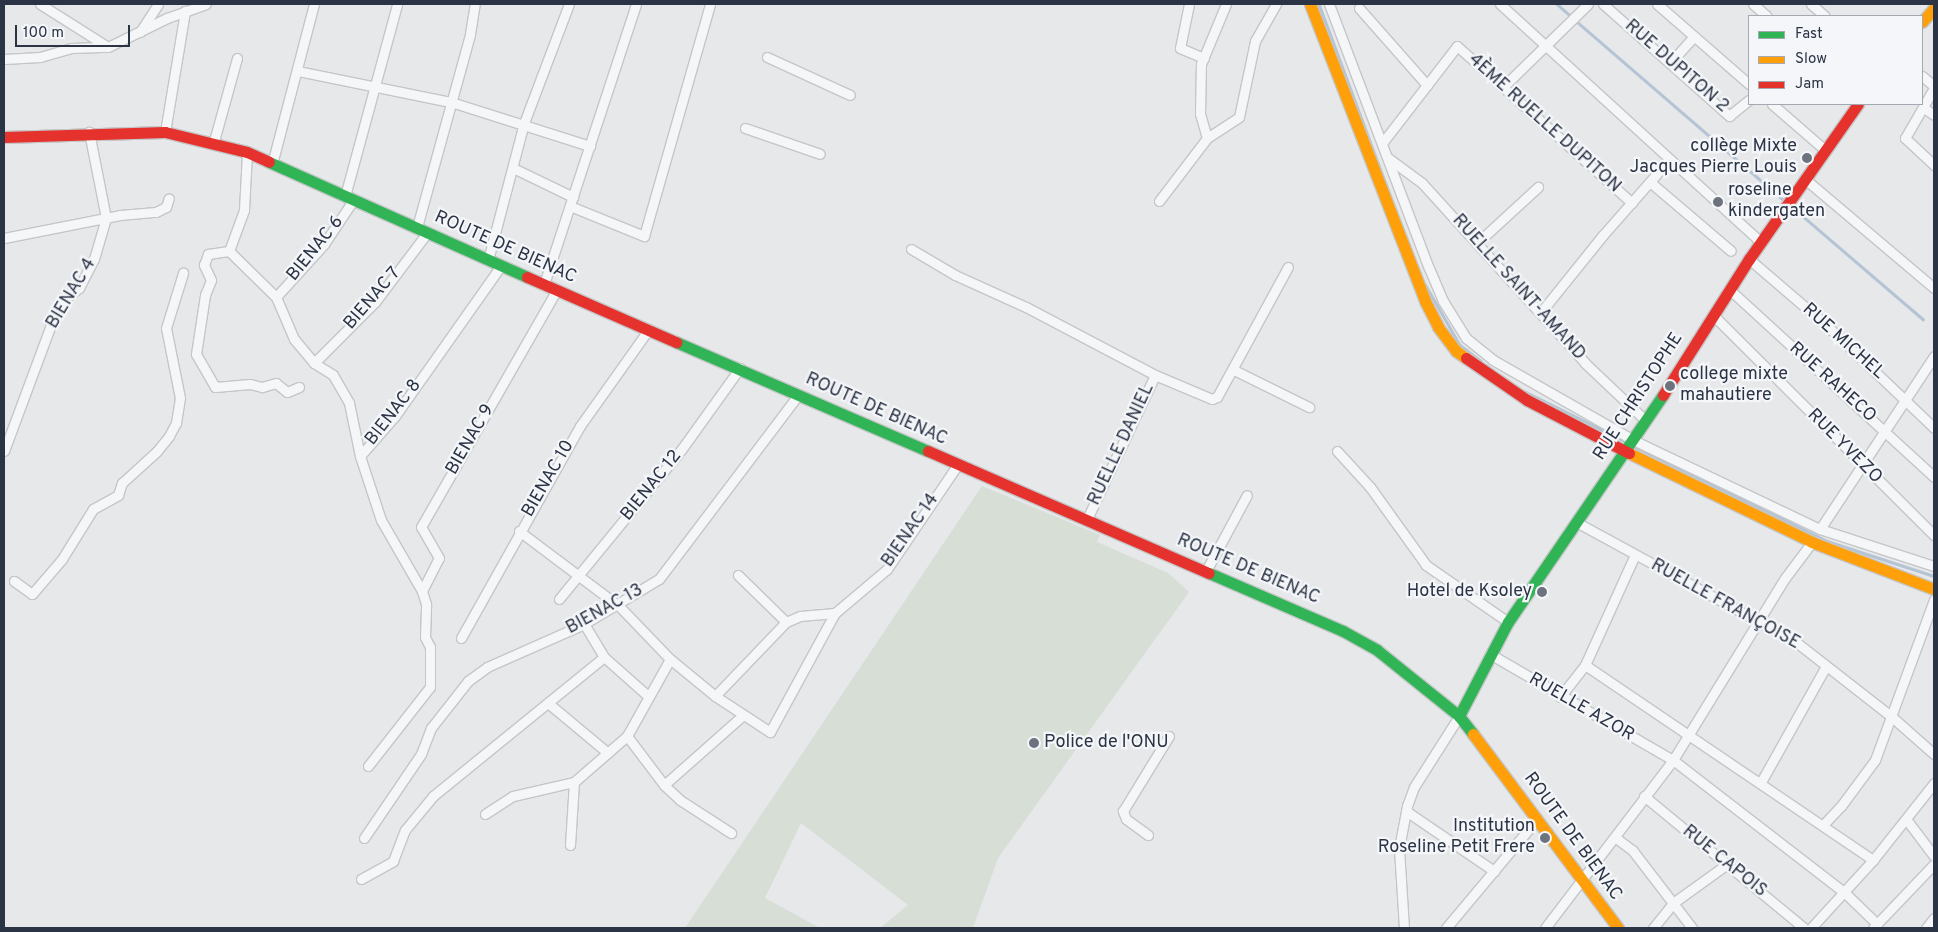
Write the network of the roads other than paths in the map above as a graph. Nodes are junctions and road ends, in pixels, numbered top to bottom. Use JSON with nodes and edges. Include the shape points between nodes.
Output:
{"nodes":[{"id":1,"x":40,"y":4,"type":"edge"},
{"id":2,"x":158,"y":4,"type":"edge"},
{"id":3,"x":206,"y":4,"type":"edge"},
{"id":4,"x":314,"y":4,"type":"edge"},
{"id":5,"x":397,"y":4,"type":"edge"},
{"id":6,"x":474,"y":4,"type":"edge"},
{"id":7,"x":569,"y":4,"type":"edge"},
{"id":8,"x":636,"y":4,"type":"edge"},
{"id":9,"x":710,"y":4,"type":"edge"},
{"id":10,"x":1189,"y":4,"type":"edge"},
{"id":11,"x":1226,"y":4,"type":"edge"},
{"id":12,"x":1276,"y":4,"type":"edge"},
{"id":13,"x":1310,"y":4,"type":"edge"},
{"id":14,"x":1329,"y":4,"type":"edge"},
{"id":15,"x":1500,"y":4,"type":"edge"},
{"id":16,"x":1588,"y":4,"type":"edge"},
{"id":17,"x":1603,"y":4,"type":"edge"},
{"id":18,"x":1657,"y":4,"type":"edge"},
{"id":19,"x":1752,"y":4,"type":"edge"},
{"id":20,"x":1811,"y":4,"type":"edge"},
{"id":21,"x":1359,"y":8,"type":"dead end"},
{"id":22,"x":1934,"y":8,"type":"edge"},
{"id":23,"x":185,"y":11,"type":"junction"},
{"id":24,"x":1766,"y":15,"type":"edge"},
{"id":25,"x":1824,"y":15,"type":"edge"},
{"id":26,"x":1923,"y":21,"type":"edge"},
{"id":27,"x":139,"y":34,"type":"junction"},
{"id":28,"x":1694,"y":36,"type":"junction"},
{"id":29,"x":108,"y":47,"type":"junction"},
{"id":30,"x":1546,"y":47,"type":"junction"},
{"id":31,"x":237,"y":58,"type":"dead end"},
{"id":32,"x":767,"y":58,"type":"dead end"},
{"id":33,"x":1204,"y":58,"type":"junction"},
{"id":34,"x":4,"y":59,"type":"edge"},
{"id":35,"x":1670,"y":63,"type":"junction"},
{"id":36,"x":298,"y":71,"type":"junction"},
{"id":37,"x":1923,"y":77,"type":"edge"},
{"id":38,"x":1748,"y":83,"type":"edge"},
{"id":39,"x":376,"y":85,"type":"junction"},
{"id":40,"x":1427,"y":85,"type":"junction"},
{"id":41,"x":1504,"y":86,"type":"junction"},
{"id":42,"x":1934,"y":87,"type":"edge"},
{"id":43,"x":850,"y":95,"type":"dead end"},
{"id":44,"x":1748,"y":101,"type":"edge"},
{"id":45,"x":451,"y":102,"type":"junction"},
{"id":46,"x":1773,"y":105,"type":"edge"},
{"id":47,"x":1857,"y":105,"type":"edge"},
{"id":48,"x":1924,"y":108,"type":"junction"},
{"id":49,"x":1934,"y":115,"type":"edge"},
{"id":50,"x":524,"y":123,"type":"junction"},
{"id":51,"x":745,"y":128,"type":"dead end"},
{"id":52,"x":89,"y":132,"type":"junction"},
{"id":53,"x":165,"y":132,"type":"junction"},
{"id":54,"x":4,"y":136,"type":"edge"},
{"id":55,"x":1207,"y":138,"type":"junction"},
{"id":56,"x":214,"y":141,"type":"junction"},
{"id":57,"x":1383,"y":142,"type":"junction"},
{"id":58,"x":590,"y":146,"type":"junction"},
{"id":59,"x":1825,"y":150,"type":"junction"},
{"id":60,"x":247,"y":152,"type":"junction"},
{"id":61,"x":820,"y":154,"type":"dead end"},
{"id":62,"x":1388,"y":158,"type":"junction"},
{"id":63,"x":1669,"y":160,"type":"junction"},
{"id":64,"x":272,"y":164,"type":"junction"},
{"id":65,"x":1934,"y":166,"type":"edge"},
{"id":66,"x":513,"y":168,"type":"junction"},
{"id":67,"x":1805,"y":179,"type":"junction"},
{"id":68,"x":1650,"y":182,"type":"junction"},
{"id":69,"x":1538,"y":188,"type":"dead end"},
{"id":70,"x":574,"y":197,"type":"junction"},
{"id":71,"x":169,"y":198,"type":"dead end"},
{"id":72,"x":350,"y":198,"type":"junction"},
{"id":73,"x":1159,"y":201,"type":"dead end"},
{"id":74,"x":1632,"y":203,"type":"junction"},
{"id":75,"x":570,"y":206,"type":"junction"},
{"id":76,"x":106,"y":218,"type":"junction"},
{"id":77,"x":422,"y":230,"type":"junction"},
{"id":78,"x":4,"y":238,"type":"edge"},
{"id":79,"x":1477,"y":242,"type":"junction"},
{"id":80,"x":1761,"y":242,"type":"junction"},
{"id":81,"x":911,"y":249,"type":"dead end"},
{"id":82,"x":229,"y":251,"type":"junction"},
{"id":83,"x":1732,"y":251,"type":"dead end"},
{"id":84,"x":1749,"y":259,"type":"junction"},
{"id":85,"x":488,"y":260,"type":"junction"},
{"id":86,"x":501,"y":266,"type":"junction"},
{"id":87,"x":1288,"y":268,"type":"dead end"},
{"id":88,"x":183,"y":273,"type":"dead end"},
{"id":89,"x":544,"y":284,"type":"junction"},
{"id":90,"x":1934,"y":288,"type":"edge"},
{"id":91,"x":1729,"y":289,"type":"junction"},
{"id":92,"x":557,"y":290,"type":"junction"},
{"id":93,"x":276,"y":297,"type":"junction"},
{"id":94,"x":1542,"y":312,"type":"junction"},
{"id":95,"x":1712,"y":315,"type":"junction"},
{"id":96,"x":649,"y":329,"type":"junction"},
{"id":97,"x":1934,"y":356,"type":"edge"},
{"id":98,"x":314,"y":363,"type":"junction"},
{"id":99,"x":740,"y":368,"type":"junction"},
{"id":100,"x":1234,"y":370,"type":"junction"},
{"id":101,"x":1155,"y":375,"type":"junction"},
{"id":102,"x":299,"y":387,"type":"dead end"},
{"id":103,"x":798,"y":394,"type":"junction"},
{"id":104,"x":1906,"y":399,"type":"junction"},
{"id":105,"x":1309,"y":407,"type":"dead end"},
{"id":106,"x":1644,"y":420,"type":"junction"},
{"id":107,"x":1934,"y":428,"type":"edge"},
{"id":108,"x":1885,"y":430,"type":"junction"},
{"id":109,"x":1633,"y":440,"type":"junction"},
{"id":110,"x":1337,"y":450,"type":"dead end"},
{"id":111,"x":4,"y":451,"type":"edge"},
{"id":112,"x":1626,"y":452,"type":"junction"},
{"id":113,"x":360,"y":456,"type":"junction"},
{"id":114,"x":958,"y":464,"type":"junction"},
{"id":115,"x":1862,"y":466,"type":"junction"},
{"id":116,"x":1934,"y":477,"type":"edge"},
{"id":117,"x":1247,"y":496,"type":"dead end"},
{"id":118,"x":1087,"y":520,"type":"junction"},
{"id":119,"x":1578,"y":523,"type":"junction"},
{"id":120,"x":1820,"y":529,"type":"junction"},
{"id":121,"x":519,"y":531,"type":"junction"},
{"id":122,"x":1934,"y":535,"type":"edge"},
{"id":123,"x":1812,"y":542,"type":"junction"},
{"id":124,"x":1635,"y":555,"type":"junction"},
{"id":125,"x":1934,"y":566,"type":"edge"},
{"id":126,"x":1206,"y":571,"type":"junction"},
{"id":127,"x":738,"y":575,"type":"dead end"},
{"id":128,"x":578,"y":577,"type":"junction"},
{"id":129,"x":14,"y":581,"type":"dead end"},
{"id":130,"x":1934,"y":588,"type":"edge"},
{"id":131,"x":422,"y":591,"type":"junction"},
{"id":132,"x":559,"y":599,"type":"dead end"},
{"id":133,"x":1934,"y":600,"type":"edge"},
{"id":134,"x":618,"y":606,"type":"junction"},
{"id":135,"x":835,"y":613,"type":"junction"},
{"id":136,"x":1761,"y":620,"type":"junction"},
{"id":137,"x":786,"y":622,"type":"junction"},
{"id":138,"x":1508,"y":622,"type":"junction"},
{"id":139,"x":584,"y":624,"type":"junction"},
{"id":140,"x":461,"y":638,"type":"dead end"},
{"id":141,"x":1490,"y":654,"type":"junction"},
{"id":142,"x":604,"y":657,"type":"junction"},
{"id":143,"x":670,"y":659,"type":"junction"},
{"id":144,"x":1585,"y":665,"type":"junction"},
{"id":145,"x":1826,"y":666,"type":"junction"},
{"id":146,"x":648,"y":696,"type":"junction"},
{"id":147,"x":716,"y":696,"type":"junction"},
{"id":148,"x":1560,"y":697,"type":"junction"},
{"id":149,"x":548,"y":702,"type":"junction"},
{"id":150,"x":742,"y":716,"type":"junction"},
{"id":151,"x":1459,"y":716,"type":"junction"},
{"id":152,"x":1892,"y":717,"type":"junction"},
{"id":153,"x":1688,"y":732,"type":"junction"},
{"id":154,"x":627,"y":736,"type":"junction"},
{"id":155,"x":1170,"y":736,"type":"dead end"},
{"id":156,"x":608,"y":753,"type":"junction"},
{"id":157,"x":1934,"y":754,"type":"edge"},
{"id":158,"x":1673,"y":760,"type":"junction"},
{"id":159,"x":368,"y":766,"type":"dead end"},
{"id":160,"x":574,"y":782,"type":"junction"},
{"id":161,"x":1761,"y":782,"type":"junction"},
{"id":162,"x":1934,"y":783,"type":"edge"},
{"id":163,"x":664,"y":785,"type":"junction"},
{"id":164,"x":1644,"y":796,"type":"junction"},
{"id":165,"x":1406,"y":811,"type":"junction"},
{"id":166,"x":485,"y":814,"type":"dead end"},
{"id":167,"x":1536,"y":819,"type":"junction"},
{"id":168,"x":1906,"y":819,"type":"junction"},
{"id":169,"x":1823,"y":825,"type":"junction"},
{"id":170,"x":731,"y":833,"type":"dead end"},
{"id":171,"x":1148,"y":835,"type":"dead end"},
{"id":172,"x":364,"y":838,"type":"dead end"},
{"id":173,"x":1616,"y":838,"type":"junction"},
{"id":174,"x":570,"y":845,"type":"dead end"},
{"id":175,"x":1934,"y":856,"type":"edge"},
{"id":176,"x":1873,"y":860,"type":"junction"},
{"id":177,"x":1726,"y":864,"type":"junction"},
{"id":178,"x":1934,"y":864,"type":"edge"},
{"id":179,"x":1494,"y":870,"type":"junction"},
{"id":180,"x":361,"y":879,"type":"dead end"},
{"id":181,"x":1582,"y":880,"type":"junction"},
{"id":182,"x":1844,"y":892,"type":"junction"},
{"id":183,"x":1673,"y":903,"type":"junction"},
{"id":184,"x":1934,"y":918,"type":"edge"},
{"id":185,"x":1612,"y":926,"type":"edge"},
{"id":186,"x":1875,"y":926,"type":"edge"},
{"id":187,"x":1404,"y":928,"type":"edge"},
{"id":188,"x":1446,"y":928,"type":"edge"},
{"id":189,"x":1545,"y":928,"type":"edge"},
{"id":190,"x":1653,"y":928,"type":"edge"},
{"id":191,"x":1692,"y":928,"type":"edge"},
{"id":192,"x":1804,"y":928,"type":"edge"},
{"id":193,"x":1811,"y":928,"type":"edge"},
{"id":194,"x":1926,"y":928,"type":"edge"}],
"edges":[{"from":1,"to":29,"type":"street"},
{"from":2,"to":27,"type":"street"},
{"from":3,"to":23,"type":"street"},
{"from":4,"to":36,"type":"street"},
{"from":5,"to":39,"type":"street","name":"BIENAC 6"},
{"from":6,"to":45,"type":"street"},
{"from":7,"to":50,"type":"street"},
{"from":8,"to":58,"type":"street"},
{"from":9,"to":75,"type":"street","via":[[644,236]]},
{"from":10,"to":33,"type":"street","via":[[1180,48]]},
{"from":11,"to":33,"type":"street"},
{"from":12,"to":55,"type":"street","via":[[1255,41],[1239,117]]},
{"from":13,"to":112,"type":"main road","via":[[1412,270],[1438,327],[1456,351],[1492,378]]},
{"from":14,"to":57,"type":"street","via":[[1372,121]]},
{"from":15,"to":30,"type":"street"},
{"from":16,"to":30,"type":"street"},
{"from":17,"to":35,"type":"street","name":"RUE DUPITON 2"},
{"from":18,"to":28,"type":"street"},
{"from":19,"to":24,"type":"street"},
{"from":20,"to":25,"type":"street"},
{"from":21,"to":40,"type":"street"},
{"from":22,"to":26,"type":"main road"},
{"from":23,"to":27,"type":"street"},
{"from":23,"to":53,"type":"street"},
{"from":27,"to":29,"type":"street"},
{"from":28,"to":35,"type":"street"},
{"from":28,"to":38,"type":"street"},
{"from":29,"to":34,"type":"street","via":[[71,48],[40,56]]},
{"from":30,"to":41,"type":"street"},
{"from":30,"to":63,"type":"street"},
{"from":31,"to":56,"type":"street"},
{"from":32,"to":43,"type":"street"},
{"from":33,"to":55,"type":"street","via":[[1200,114]]},
{"from":35,"to":44,"type":"street","name":"RUE DUPITON 2","via":[[1729,116]]},
{"from":36,"to":39,"type":"street"},
{"from":36,"to":64,"type":"street"},
{"from":37,"to":42,"type":"street"},
{"from":39,"to":45,"type":"street"},
{"from":39,"to":72,"type":"street","name":"BIENAC 6"},
{"from":40,"to":41,"type":"street","name":"4ÈME RUELLE DUPITON","via":[[1457,46]]},
{"from":40,"to":57,"type":"street","name":"4ÈME RUELLE DUPITON"},
{"from":41,"to":74,"type":"street","name":"4ÈME RUELLE DUPITON","via":[[1590,168]]},
{"from":42,"to":48,"type":"street"},
{"from":45,"to":50,"type":"street"},
{"from":45,"to":77,"type":"street"},
{"from":46,"to":59,"type":"street"},
{"from":47,"to":59,"type":"main road","name":"RUE CHRISTOPHE"},
{"from":48,"to":49,"type":"street"},
{"from":48,"to":65,"type":"street","via":[[1905,138]]},
{"from":50,"to":58,"type":"street"},
{"from":50,"to":66,"type":"street"},
{"from":51,"to":61,"type":"street"},
{"from":52,"to":53,"type":"main road","name":"ROUTE DE BIENAC"},
{"from":52,"to":54,"type":"main road","name":"ROUTE DE BIENAC"},
{"from":52,"to":76,"type":"street","name":"BIENAC 4"},
{"from":53,"to":56,"type":"main road","name":"ROUTE DE BIENAC"},
{"from":55,"to":73,"type":"street"},
{"from":56,"to":60,"type":"main road","name":"ROUTE DE BIENAC"},
{"from":57,"to":62,"type":"street"},
{"from":58,"to":70,"type":"street"},
{"from":59,"to":67,"type":"main road","name":"RUE CHRISTOPHE"},
{"from":60,"to":64,"type":"main road","name":"ROUTE DE BIENAC"},
{"from":60,"to":82,"type":"street","via":[[244,210]]},
{"from":62,"to":79,"type":"street","name":"RUELLE SAINT-AMAND","via":[[1422,183]]},
{"from":62,"to":109,"type":"street","via":[[1443,301],[1466,338],[1493,360]]},
{"from":63,"to":68,"type":"street"},
{"from":63,"to":80,"type":"street"},
{"from":64,"to":72,"type":"main road","name":"ROUTE DE BIENAC"},
{"from":66,"to":70,"type":"street"},
{"from":66,"to":85,"type":"street"},
{"from":67,"to":80,"type":"main road","name":"RUE CHRISTOPHE"},
{"from":67,"to":90,"type":"street"},
{"from":68,"to":74,"type":"street"},
{"from":68,"to":83,"type":"street"},
{"from":69,"to":79,"type":"street"},
{"from":70,"to":75,"type":"street"},
{"from":71,"to":76,"type":"street","via":[[162,210]]},
{"from":72,"to":77,"type":"main road","name":"ROUTE DE BIENAC"},
{"from":72,"to":93,"type":"street","name":"BIENAC 6","via":[[324,244]]},
{"from":74,"to":94,"type":"street"},
{"from":75,"to":89,"type":"street"},
{"from":76,"to":78,"type":"street"},
{"from":76,"to":111,"type":"street","name":"BIENAC 4","via":[[94,259],[79,288],[66,298],[50,327]]},
{"from":77,"to":85,"type":"main road","name":"ROUTE DE BIENAC"},
{"from":77,"to":98,"type":"street","name":"BIENAC 7","via":[[375,302]]},
{"from":79,"to":94,"type":"street","name":"RUELLE SAINT-AMAND"},
{"from":80,"to":84,"type":"main road","name":"RUE CHRISTOPHE"},
{"from":81,"to":101,"type":"street"},
{"from":82,"to":93,"type":"street"},
{"from":82,"to":102,"type":"street","via":[[208,254],[204,265],[211,280],[205,295],[196,354],[214,387],[250,384],[262,387],[276,383],[287,392]]},
{"from":84,"to":91,"type":"main road","name":"RUE CHRISTOPHE"},
{"from":84,"to":104,"type":"street","name":"RUE MICHEL"},
{"from":85,"to":86,"type":"main road","name":"ROUTE DE BIENAC"},
{"from":86,"to":89,"type":"main road","name":"ROUTE DE BIENAC"},
{"from":86,"to":113,"type":"street","name":"BIENAC 8","via":[[395,416]]},
{"from":87,"to":100,"type":"street","name":"RUELLE DANIEL"},
{"from":88,"to":129,"type":"street","via":[[166,328],[180,398],[176,422],[157,452],[122,482],[118,495],[93,509],[62,559],[32,594]]},
{"from":89,"to":92,"type":"main road","name":"ROUTE DE BIENAC"},
{"from":91,"to":95,"type":"main road","name":"RUE CHRISTOPHE"},
{"from":91,"to":108,"type":"street","name":"RUE RAHECO"},
{"from":92,"to":96,"type":"main road","name":"ROUTE DE BIENAC"},
{"from":92,"to":131,"type":"street","name":"BIENAC 9","via":[[421,527],[439,558]]},
{"from":93,"to":98,"type":"street","via":[[294,339]]},
{"from":94,"to":106,"type":"street","name":"RUELLE SAINT-AMAND","via":[[1585,363]]},
{"from":95,"to":106,"type":"main road","name":"RUE CHRISTOPHE"},
{"from":95,"to":115,"type":"street","name":"RUE YVEZO"},
{"from":96,"to":99,"type":"main road","name":"ROUTE DE BIENAC"},
{"from":96,"to":121,"type":"street","name":"BIENAC 10","via":[[580,426]]},
{"from":97,"to":104,"type":"street"},
{"from":98,"to":113,"type":"street","via":[[333,375],[349,403]]},
{"from":99,"to":103,"type":"main road","name":"ROUTE DE BIENAC"},
{"from":99,"to":128,"type":"street","name":"BIENAC 12","via":[[681,450]]},
{"from":100,"to":101,"type":"street","name":"RUELLE DANIEL","via":[[1217,397],[1212,399]]},
{"from":100,"to":105,"type":"street"},
{"from":101,"to":118,"type":"street","name":"RUELLE DANIEL"},
{"from":103,"to":114,"type":"main road","name":"ROUTE DE BIENAC"},
{"from":103,"to":134,"type":"street","name":"BIENAC 13","via":[[659,579]]},
{"from":104,"to":107,"type":"street","name":"RUE MICHEL"},
{"from":104,"to":108,"type":"street"},
{"from":106,"to":109,"type":"main road","name":"RUE CHRISTOPHE"},
{"from":108,"to":115,"type":"street"},
{"from":108,"to":116,"type":"street","name":"RUE RAHECO"},
{"from":109,"to":112,"type":"main road","name":"RUE CHRISTOPHE"},
{"from":109,"to":120,"type":"street"},
{"from":110,"to":138,"type":"street","via":[[1370,487],[1426,565]]},
{"from":112,"to":119,"type":"main road","name":"RUE CHRISTOPHE"},
{"from":112,"to":123,"type":"main road"},
{"from":113,"to":131,"type":"street","name":"BIENAC 8","via":[[381,520]]},
{"from":114,"to":118,"type":"main road","name":"ROUTE DE BIENAC"},
{"from":114,"to":135,"type":"street","name":"BIENAC 14","via":[[887,569]]},
{"from":115,"to":120,"type":"street"},
{"from":115,"to":122,"type":"street","name":"RUE YVEZO"},
{"from":117,"to":126,"type":"street"},
{"from":118,"to":126,"type":"main road","name":"ROUTE DE BIENAC"},
{"from":119,"to":124,"type":"street","name":"RUELLE FRANÇOISE"},
{"from":119,"to":138,"type":"main road","name":"RUE CHRISTOPHE"},
{"from":120,"to":125,"type":"street"},
{"from":121,"to":128,"type":"street"},
{"from":121,"to":140,"type":"street","name":"BIENAC 10"},
{"from":123,"to":130,"type":"main road"},
{"from":123,"to":136,"type":"street","via":[[1785,578]]},
{"from":124,"to":136,"type":"street","name":"RUELLE FRANÇOISE"},
{"from":124,"to":144,"type":"street"},
{"from":126,"to":151,"type":"main road","name":"ROUTE DE BIENAC","via":[[1311,616],[1377,650]]},
{"from":127,"to":137,"type":"street"},
{"from":128,"to":132,"type":"street","name":"BIENAC 12"},
{"from":128,"to":134,"type":"street"},
{"from":131,"to":159,"type":"street","name":"BIENAC 8","via":[[426,604],[425,637],[430,647],[430,687]]},
{"from":133,"to":152,"type":"street"},
{"from":134,"to":139,"type":"street","name":"BIENAC 13"},
{"from":134,"to":143,"type":"street"},
{"from":135,"to":137,"type":"street","via":[[800,616]]},
{"from":135,"to":150,"type":"street","name":"BIENAC 14","via":[[770,732]]},
{"from":136,"to":145,"type":"street","name":"RUELLE FRANÇOISE"},
{"from":136,"to":153,"type":"street"},
{"from":137,"to":147,"type":"street"},
{"from":138,"to":141,"type":"main road","name":"RUE CHRISTOPHE"},
{"from":139,"to":142,"type":"street"},
{"from":139,"to":172,"type":"street","name":"BIENAC 13","via":[[487,667],[468,681],[431,728],[421,754]]},
{"from":141,"to":148,"type":"street","name":"RUELLE AZOR"},
{"from":141,"to":151,"type":"main road","name":"RUE CHRISTOPHE"},
{"from":142,"to":146,"type":"street"},
{"from":142,"to":149,"type":"street"},
{"from":143,"to":146,"type":"street"},
{"from":143,"to":147,"type":"street"},
{"from":144,"to":148,"type":"street"},
{"from":144,"to":153,"type":"street"},
{"from":145,"to":152,"type":"street","name":"RUELLE FRANÇOISE"},
{"from":145,"to":161,"type":"street"},
{"from":146,"to":154,"type":"street"},
{"from":147,"to":150,"type":"street"},
{"from":148,"to":158,"type":"street","name":"RUELLE AZOR"},
{"from":149,"to":156,"type":"street"},
{"from":149,"to":180,"type":"street","via":[[423,806],[400,840],[393,861]]},
{"from":150,"to":163,"type":"street"},
{"from":151,"to":165,"type":"street","via":[[1414,787]]},
{"from":151,"to":167,"type":"main road","name":"ROUTE DE BIENAC"},
{"from":152,"to":157,"type":"street","name":"RUELLE FRANÇOISE"},
{"from":152,"to":169,"type":"street","via":[[1874,760]]},
{"from":153,"to":158,"type":"street"},
{"from":153,"to":161,"type":"street"},
{"from":154,"to":156,"type":"street"},
{"from":154,"to":163,"type":"street"},
{"from":155,"to":171,"type":"street","via":[[1123,811],[1126,819]]},
{"from":156,"to":160,"type":"street"},
{"from":158,"to":164,"type":"street"},
{"from":158,"to":182,"type":"street","name":"RUELLE AZOR"},
{"from":160,"to":166,"type":"street","via":[[513,796]]},
{"from":160,"to":174,"type":"street"},
{"from":161,"to":169,"type":"street"},
{"from":162,"to":168,"type":"street"},
{"from":163,"to":170,"type":"street","via":[[680,800]]},
{"from":164,"to":173,"type":"street"},
{"from":164,"to":177,"type":"street","name":"RUE CAPOIS"},
{"from":165,"to":179,"type":"street"},
{"from":165,"to":187,"type":"street","via":[[1399,848]]},
{"from":167,"to":179,"type":"street"},
{"from":167,"to":181,"type":"main road","name":"ROUTE DE BIENAC"},
{"from":168,"to":175,"type":"street"},
{"from":168,"to":176,"type":"street"},
{"from":169,"to":176,"type":"street"},
{"from":173,"to":181,"type":"street"},
{"from":173,"to":183,"type":"street","via":[[1633,851]]},
{"from":176,"to":182,"type":"street"},
{"from":177,"to":183,"type":"street"},
{"from":177,"to":192,"type":"street","name":"RUE CAPOIS"},
{"from":178,"to":186,"type":"street"},
{"from":179,"to":188,"type":"street"},
{"from":181,"to":185,"type":"main road","name":"ROUTE DE BIENAC"},
{"from":181,"to":189,"type":"street"},
{"from":182,"to":186,"type":"street","name":"RUELLE AZOR"},
{"from":182,"to":193,"type":"street"},
{"from":183,"to":190,"type":"street"},
{"from":183,"to":191,"type":"street"},
{"from":184,"to":194,"type":"street"}]}
